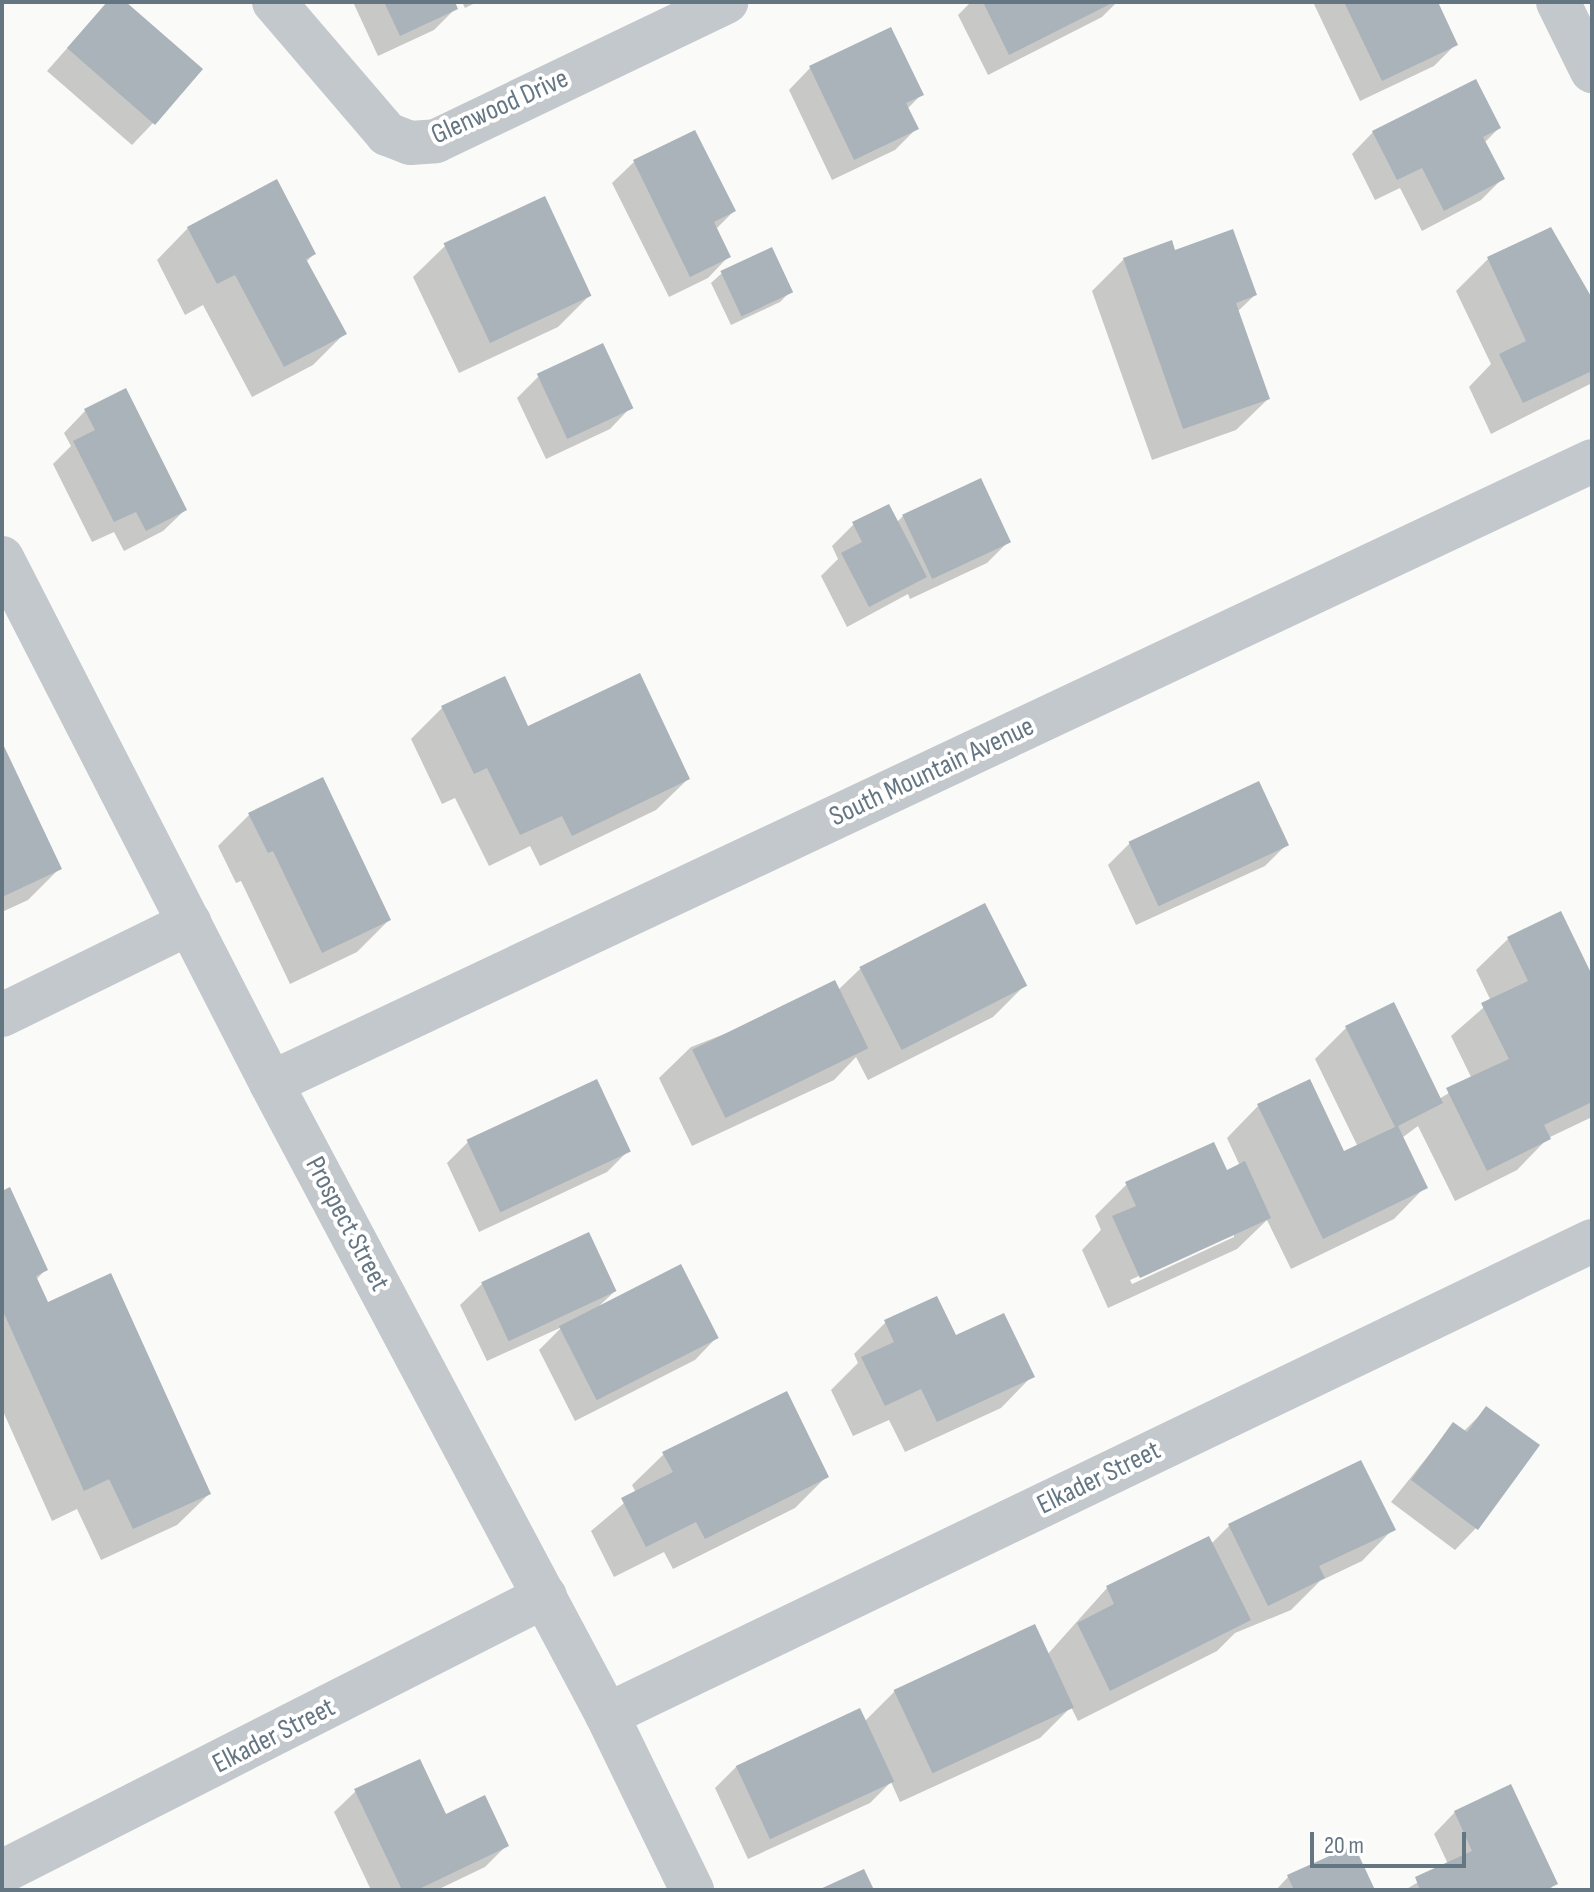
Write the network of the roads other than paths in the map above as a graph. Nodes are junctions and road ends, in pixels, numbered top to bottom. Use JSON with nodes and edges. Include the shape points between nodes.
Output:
{"nodes":[{"id":1,"x":274,"y":2,"type":"edge"},
{"id":2,"x":726,"y":2,"type":"edge"},
{"id":3,"x":1558,"y":2,"type":"edge"},
{"id":4,"x":1592,"y":71,"type":"edge"},
{"id":5,"x":1592,"y":461,"type":"edge"},
{"id":6,"x":2,"y":558,"type":"edge"},
{"id":7,"x":190,"y":923,"type":"junction"},
{"id":8,"x":2,"y":1015,"type":"edge"},
{"id":9,"x":271,"y":1083,"type":"junction"},
{"id":10,"x":1592,"y":1241,"type":"edge"},
{"id":11,"x":545,"y":1596,"type":"junction"},
{"id":12,"x":607,"y":1715,"type":"junction"},
{"id":13,"x":2,"y":1872,"type":"edge"},
{"id":14,"x":692,"y":1890,"type":"edge"}],
"edges":[{"from":1,"to":2,"type":"street","name":"Glenwood Drive","via":[[387,134],[410,143],[436,141]]},
{"from":3,"to":4,"type":"street"},
{"from":5,"to":9,"type":"street","name":"South Mountain Avenue"},
{"from":6,"to":7,"type":"street","name":"Prospect Street"},
{"from":7,"to":8,"type":"street"},
{"from":7,"to":9,"type":"street","name":"Prospect Street"},
{"from":9,"to":11,"type":"street","name":"Prospect Street"},
{"from":10,"to":12,"type":"street","name":"Elkader Street"},
{"from":11,"to":12,"type":"street","name":"Prospect Street"},
{"from":11,"to":13,"type":"street","name":"Elkader Street"},
{"from":12,"to":14,"type":"street","name":"Prospect Street"}]}
